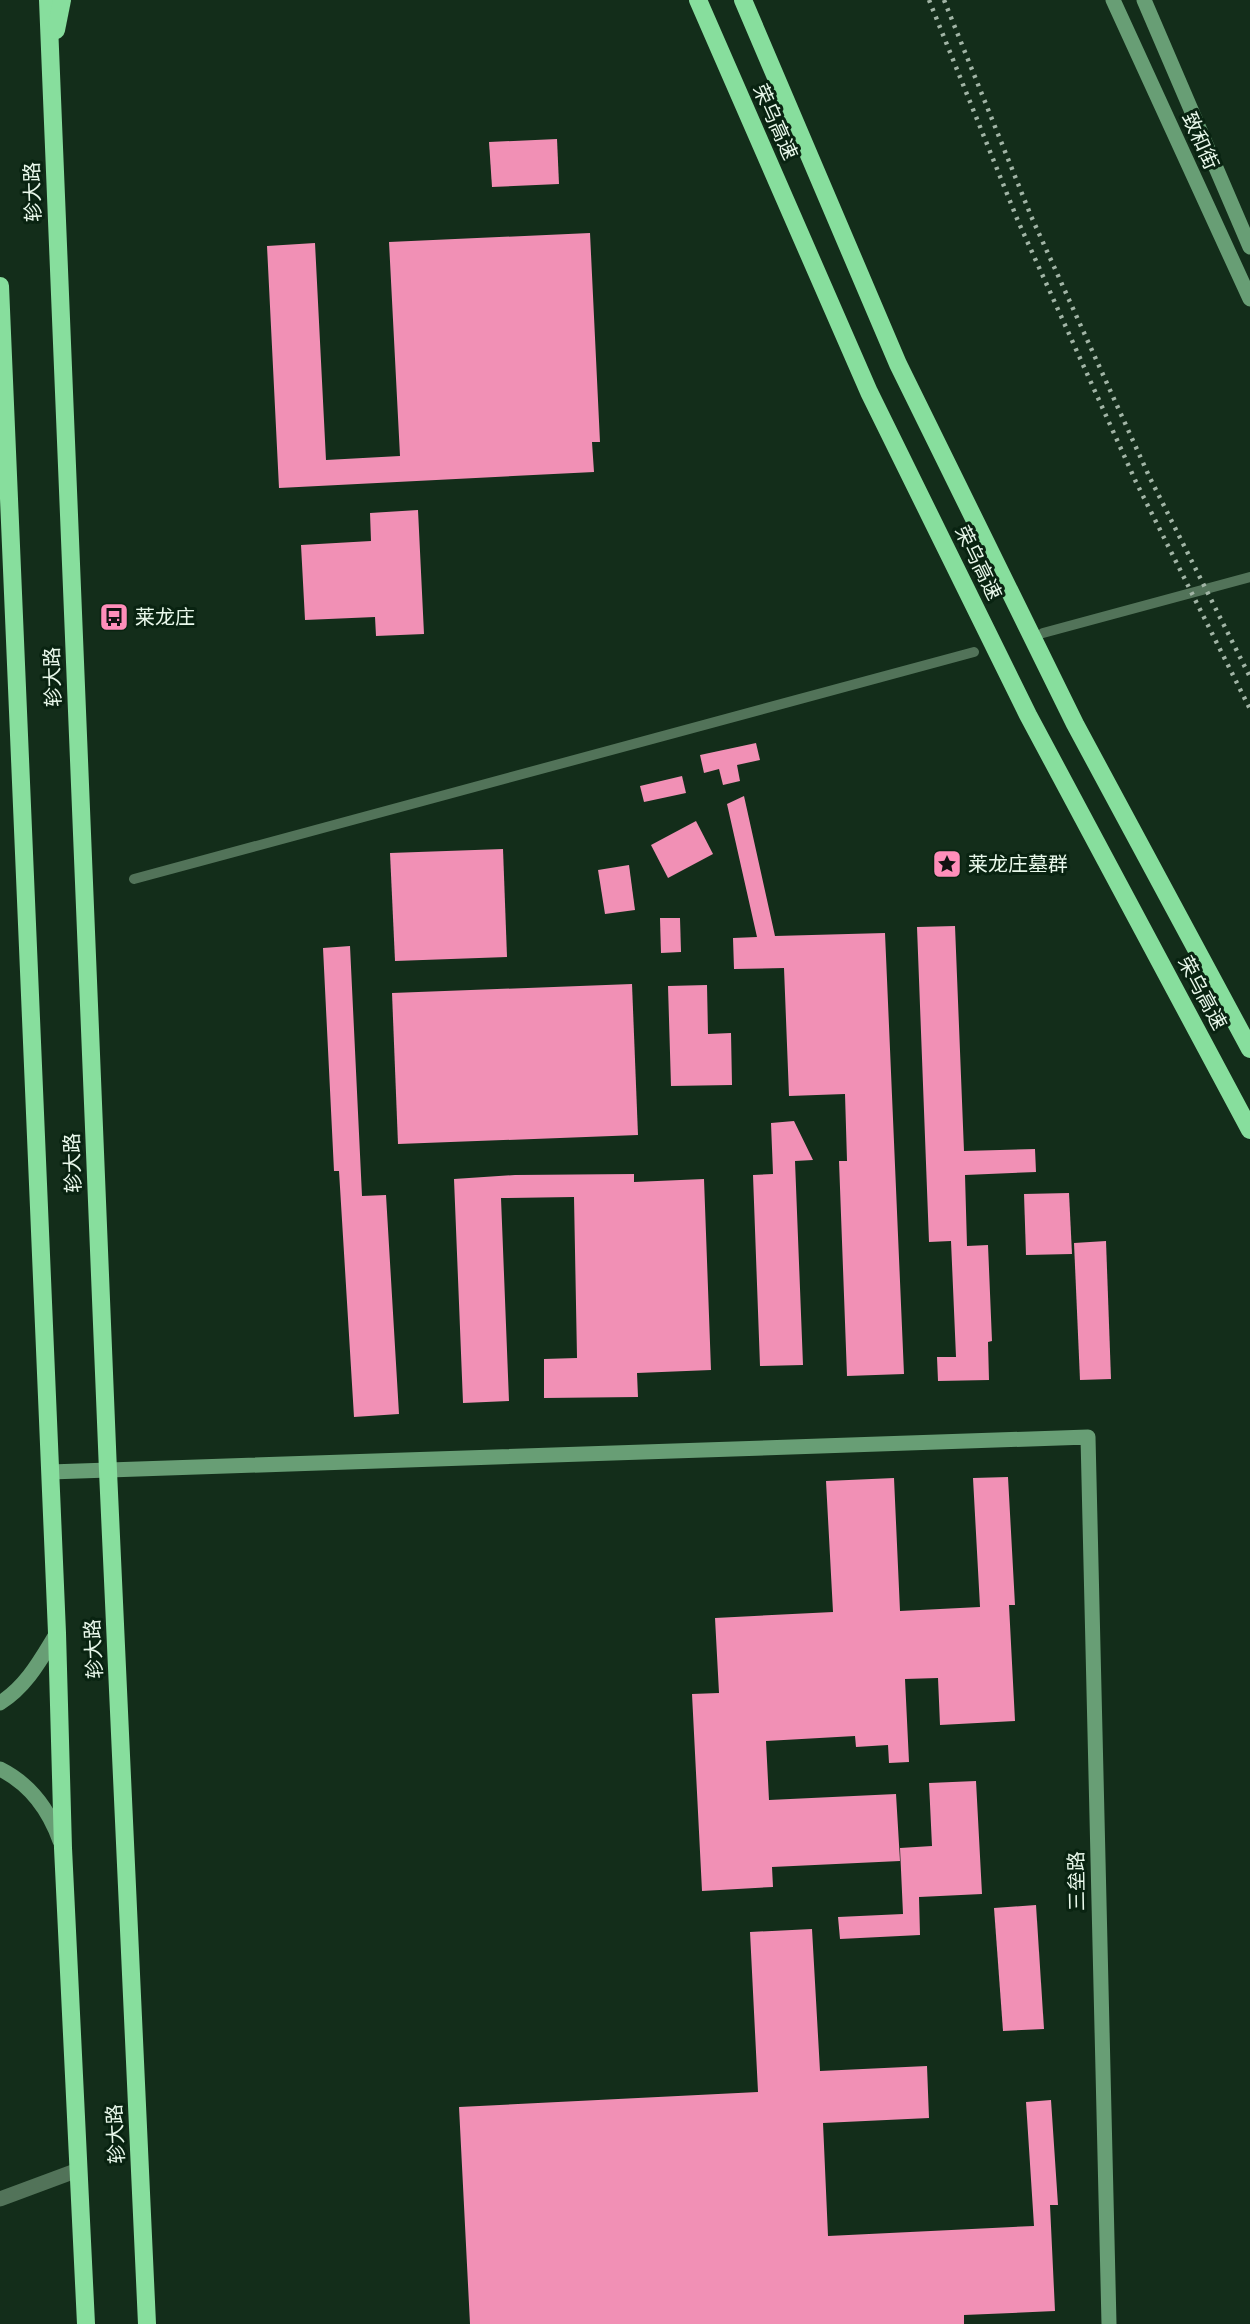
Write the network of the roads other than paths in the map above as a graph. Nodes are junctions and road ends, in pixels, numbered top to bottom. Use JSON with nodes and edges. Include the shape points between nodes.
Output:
{"nodes":[{"id":1,"x":48,"y":0,"type":"edge"},
{"id":2,"x":62,"y":0,"type":"edge"},
{"id":3,"x":698,"y":0,"type":"edge"},
{"id":4,"x":743,"y":0,"type":"edge"},
{"id":5,"x":1113,"y":0,"type":"edge"},
{"id":6,"x":1144,"y":0,"type":"edge"},
{"id":7,"x":50,"y":55,"type":"junction"},
{"id":8,"x":1250,"y":247,"type":"edge"},
{"id":9,"x":0,"y":286,"type":"edge"},
{"id":10,"x":1250,"y":299,"type":"edge"},
{"id":11,"x":2,"y":394,"type":"edge"},
{"id":12,"x":1250,"y":577,"type":"edge"},
{"id":13,"x":1043,"y":633,"type":"dead end"},
{"id":14,"x":974,"y":652,"type":"dead end"},
{"id":15,"x":134,"y":879,"type":"dead end"},
{"id":16,"x":1250,"y":1049,"type":"edge"},
{"id":17,"x":1250,"y":1130,"type":"edge"},
{"id":18,"x":108,"y":1471,"type":"junction"},
{"id":19,"x":50,"y":1472,"type":"junction"},
{"id":20,"x":57,"y":1633,"type":"junction"},
{"id":21,"x":0,"y":1703,"type":"edge"},
{"id":22,"x":0,"y":1769,"type":"edge"},
{"id":23,"x":63,"y":1848,"type":"junction"},
{"id":24,"x":78,"y":2170,"type":"junction"},
{"id":25,"x":0,"y":2199,"type":"edge"},
{"id":26,"x":86,"y":2324,"type":"edge"},
{"id":27,"x":147,"y":2324,"type":"edge"},
{"id":28,"x":1109,"y":2324,"type":"edge"}],
"edges":[{"from":1,"to":7,"type":"highway","name":"轸大路"},
{"from":2,"to":7,"type":"highway"},
{"from":3,"to":17,"type":"highway","name":"荣乌高速","via":[[868,392],[1028,715]]},
{"from":4,"to":16,"type":"highway","name":"荣乌高速","via":[[898,364],[1075,724]]},
{"from":5,"to":10,"type":"street","name":"致和街"},
{"from":6,"to":8,"type":"street","name":"致和街"},
{"from":7,"to":18,"type":"highway","name":"轸大路"},
{"from":9,"to":11,"type":"highway","name":"轸大路"},
{"from":11,"to":19,"type":"highway","name":"轸大路"},
{"from":12,"to":13,"type":"lane"},
{"from":14,"to":15,"type":"lane"},
{"from":18,"to":19,"type":"street"},
{"from":18,"to":27,"type":"highway","name":"轸大路"},
{"from":18,"to":28,"type":"street","name":"三垒路","via":[[1088,1437]]},
{"from":19,"to":20,"type":"highway","name":"轸大路"},
{"from":20,"to":21,"type":"street","via":[[30,1675]]},
{"from":20,"to":23,"type":"highway","name":"轸大路"},
{"from":22,"to":23,"type":"street","via":[[36,1796],[52,1819]]},
{"from":23,"to":24,"type":"highway","name":"轸大路"},
{"from":24,"to":25,"type":"street"},
{"from":24,"to":26,"type":"highway","name":"轸大路"}]}
